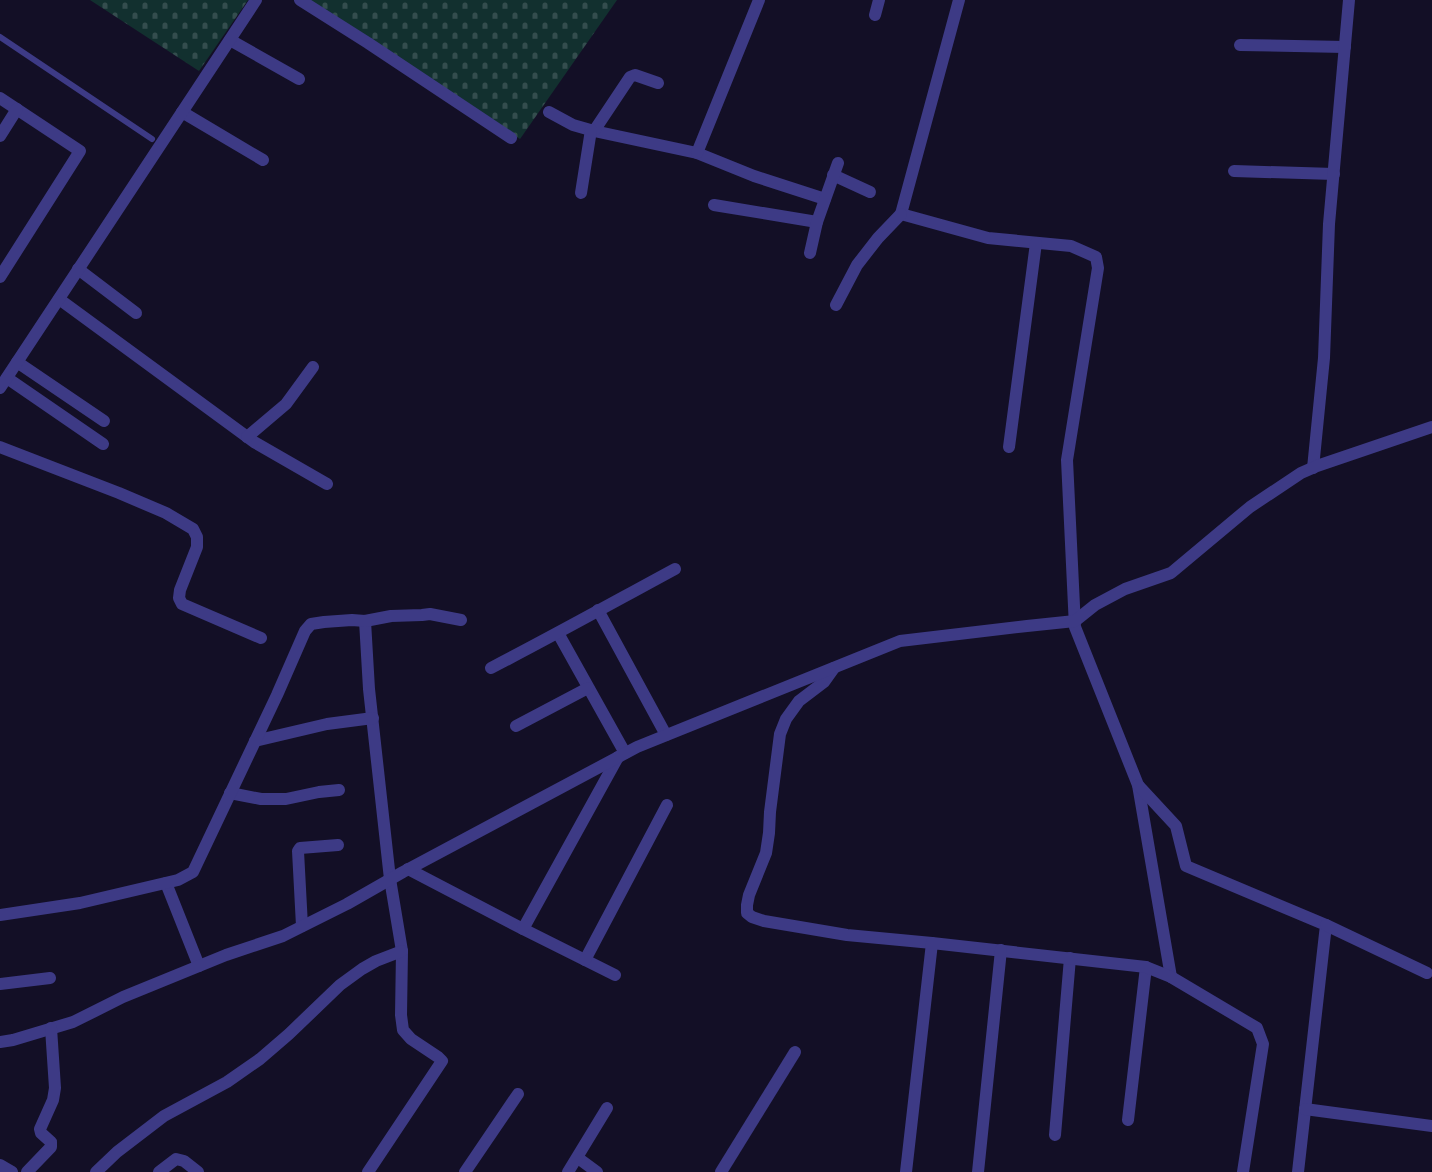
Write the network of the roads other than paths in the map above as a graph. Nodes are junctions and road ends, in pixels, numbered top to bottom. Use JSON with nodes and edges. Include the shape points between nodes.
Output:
{"nodes":[{"id":1,"x":256,"y":0,"type":"edge"},
{"id":2,"x":300,"y":0,"type":"edge"},
{"id":3,"x":759,"y":0,"type":"edge"},
{"id":4,"x":959,"y":0,"type":"edge"},
{"id":5,"x":1349,"y":0,"type":"edge"},
{"id":6,"x":877,"y":1,"type":"edge"},
{"id":7,"x":875,"y":15,"type":"dead end"},
{"id":8,"x":0,"y":37,"type":"edge"},
{"id":9,"x":230,"y":40,"type":"junction"},
{"id":10,"x":1240,"y":45,"type":"dead end"},
{"id":11,"x":1345,"y":46,"type":"junction"},
{"id":12,"x":299,"y":79,"type":"dead end"},
{"id":13,"x":658,"y":83,"type":"dead end"},
{"id":14,"x":0,"y":98,"type":"edge"},
{"id":15,"x":17,"y":110,"type":"junction"},
{"id":16,"x":182,"y":112,"type":"junction"},
{"id":17,"x":549,"y":112,"type":"dead end"},
{"id":18,"x":593,"y":131,"type":"junction"},
{"id":19,"x":0,"y":136,"type":"edge"},
{"id":20,"x":511,"y":138,"type":"dead end"},
{"id":21,"x":152,"y":139,"type":"dead end"},
{"id":22,"x":697,"y":153,"type":"junction"},
{"id":23,"x":263,"y":160,"type":"dead end"},
{"id":24,"x":838,"y":163,"type":"dead end"},
{"id":25,"x":1234,"y":171,"type":"dead end"},
{"id":26,"x":1334,"y":174,"type":"junction"},
{"id":27,"x":833,"y":176,"type":"junction"},
{"id":28,"x":870,"y":192,"type":"dead end"},
{"id":29,"x":581,"y":193,"type":"dead end"},
{"id":30,"x":825,"y":198,"type":"junction"},
{"id":31,"x":714,"y":205,"type":"dead end"},
{"id":32,"x":901,"y":214,"type":"junction"},
{"id":33,"x":817,"y":222,"type":"junction"},
{"id":34,"x":1036,"y":243,"type":"junction"},
{"id":35,"x":810,"y":254,"type":"dead end"},
{"id":36,"x":78,"y":269,"type":"junction"},
{"id":37,"x":0,"y":277,"type":"edge"},
{"id":38,"x":59,"y":299,"type":"junction"},
{"id":39,"x":836,"y":305,"type":"dead end"},
{"id":40,"x":136,"y":312,"type":"dead end"},
{"id":41,"x":18,"y":362,"type":"junction"},
{"id":42,"x":312,"y":368,"type":"dead end"},
{"id":43,"x":4,"y":383,"type":"edge"},
{"id":44,"x":104,"y":421,"type":"dead end"},
{"id":45,"x":1432,"y":427,"type":"edge"},
{"id":46,"x":247,"y":437,"type":"junction"},
{"id":47,"x":103,"y":444,"type":"dead end"},
{"id":48,"x":0,"y":446,"type":"edge"},
{"id":49,"x":1009,"y":447,"type":"dead end"},
{"id":50,"x":1313,"y":468,"type":"junction"},
{"id":51,"x":327,"y":484,"type":"dead end"},
{"id":52,"x":675,"y":569,"type":"dead end"},
{"id":53,"x":598,"y":610,"type":"junction"},
{"id":54,"x":461,"y":620,"type":"dead end"},
{"id":55,"x":365,"y":621,"type":"junction"},
{"id":56,"x":1076,"y":622,"type":"junction"},
{"id":57,"x":558,"y":633,"type":"junction"},
{"id":58,"x":261,"y":638,"type":"dead end"},
{"id":59,"x":491,"y":668,"type":"dead end"},
{"id":60,"x":834,"y":668,"type":"junction"},
{"id":61,"x":588,"y":688,"type":"junction"},
{"id":62,"x":373,"y":718,"type":"junction"},
{"id":63,"x":516,"y":726,"type":"dead end"},
{"id":64,"x":666,"y":735,"type":"junction"},
{"id":65,"x":254,"y":741,"type":"junction"},
{"id":66,"x":621,"y":755,"type":"junction"},
{"id":67,"x":1138,"y":785,"type":"junction"},
{"id":68,"x":339,"y":790,"type":"dead end"},
{"id":69,"x":230,"y":793,"type":"junction"},
{"id":70,"x":667,"y":805,"type":"dead end"},
{"id":71,"x":338,"y":845,"type":"dead end"},
{"id":72,"x":408,"y":869,"type":"junction"},
{"id":73,"x":390,"y":879,"type":"junction"},
{"id":74,"x":166,"y":883,"type":"junction"},
{"id":75,"x":0,"y":916,"type":"edge"},
{"id":76,"x":1326,"y":925,"type":"junction"},
{"id":77,"x":302,"y":926,"type":"junction"},
{"id":78,"x":523,"y":930,"type":"junction"},
{"id":79,"x":932,"y":943,"type":"junction"},
{"id":80,"x":1001,"y":950,"type":"junction"},
{"id":81,"x":402,"y":951,"type":"junction"},
{"id":82,"x":1070,"y":958,"type":"junction"},
{"id":83,"x":585,"y":960,"type":"junction"},
{"id":84,"x":199,"y":966,"type":"junction"},
{"id":85,"x":1146,"y":967,"type":"junction"},
{"id":86,"x":1427,"y":973,"type":"dead end"},
{"id":87,"x":615,"y":975,"type":"dead end"},
{"id":88,"x":1172,"y":977,"type":"junction"},
{"id":89,"x":50,"y":978,"type":"dead end"},
{"id":90,"x":0,"y":984,"type":"edge"},
{"id":91,"x":51,"y":1028,"type":"junction"},
{"id":92,"x":0,"y":1042,"type":"edge"},
{"id":93,"x":795,"y":1052,"type":"dead end"},
{"id":94,"x":518,"y":1094,"type":"dead end"},
{"id":95,"x":607,"y":1108,"type":"dead end"},
{"id":96,"x":1305,"y":1109,"type":"junction"},
{"id":97,"x":1128,"y":1120,"type":"dead end"},
{"id":98,"x":1432,"y":1126,"type":"edge"},
{"id":99,"x":1055,"y":1134,"type":"dead end"},
{"id":100,"x":578,"y":1158,"type":"junction"},
{"id":101,"x":0,"y":1165,"type":"edge"},
{"id":102,"x":12,"y":1172,"type":"edge"},
{"id":103,"x":26,"y":1172,"type":"edge"},
{"id":104,"x":96,"y":1172,"type":"edge"},
{"id":105,"x":159,"y":1172,"type":"edge"},
{"id":106,"x":198,"y":1172,"type":"edge"},
{"id":107,"x":368,"y":1172,"type":"edge"},
{"id":108,"x":464,"y":1172,"type":"edge"},
{"id":109,"x":568,"y":1172,"type":"edge"},
{"id":110,"x":597,"y":1172,"type":"edge"},
{"id":111,"x":721,"y":1172,"type":"edge"},
{"id":112,"x":906,"y":1172,"type":"edge"},
{"id":113,"x":978,"y":1172,"type":"edge"},
{"id":114,"x":1243,"y":1172,"type":"edge"},
{"id":115,"x":1298,"y":1172,"type":"edge"}],
"edges":[{"from":1,"to":9,"type":"street"},
{"from":2,"to":20,"type":"street"},
{"from":3,"to":22,"type":"street"},
{"from":4,"to":32,"type":"street"},
{"from":5,"to":11,"type":"street"},
{"from":6,"to":7,"type":"street"},
{"from":8,"to":21,"type":"lane"},
{"from":9,"to":12,"type":"street"},
{"from":9,"to":16,"type":"street"},
{"from":10,"to":11,"type":"street"},
{"from":11,"to":26,"type":"street"},
{"from":13,"to":18,"type":"street","via":[[630,76]]},
{"from":14,"to":15,"type":"street"},
{"from":15,"to":19,"type":"street"},
{"from":15,"to":37,"type":"street","via":[[80,151]]},
{"from":16,"to":23,"type":"street"},
{"from":16,"to":36,"type":"street"},
{"from":17,"to":18,"type":"street"},
{"from":18,"to":22,"type":"street"},
{"from":18,"to":29,"type":"street"},
{"from":22,"to":30,"type":"street","via":[[754,176]]},
{"from":24,"to":27,"type":"street"},
{"from":25,"to":26,"type":"street"},
{"from":26,"to":50,"type":"street","via":[[1324,358]]},
{"from":27,"to":28,"type":"street"},
{"from":27,"to":30,"type":"street"},
{"from":30,"to":33,"type":"street"},
{"from":31,"to":33,"type":"street"},
{"from":32,"to":34,"type":"street","via":[[988,238]]},
{"from":32,"to":39,"type":"street","via":[[857,265]]},
{"from":33,"to":35,"type":"street"},
{"from":34,"to":49,"type":"street"},
{"from":34,"to":56,"type":"street","via":[[1071,246],[1096,257],[1098,268],[1067,460]]},
{"from":36,"to":38,"type":"street"},
{"from":36,"to":40,"type":"street"},
{"from":38,"to":41,"type":"street"},
{"from":38,"to":46,"type":"street"},
{"from":41,"to":43,"type":"street"},
{"from":41,"to":44,"type":"street"},
{"from":42,"to":46,"type":"street","via":[[286,404]]},
{"from":43,"to":47,"type":"street"},
{"from":45,"to":50,"type":"street"},
{"from":46,"to":51,"type":"street"},
{"from":48,"to":58,"type":"street","via":[[120,492],[193,529],[197,547],[180,590],[182,604]]},
{"from":50,"to":56,"type":"street","via":[[1250,507],[1171,573],[1126,589],[1095,605]]},
{"from":52,"to":53,"type":"street"},
{"from":53,"to":57,"type":"street"},
{"from":53,"to":64,"type":"street"},
{"from":54,"to":55,"type":"street","via":[[430,614]]},
{"from":55,"to":62,"type":"street"},
{"from":55,"to":65,"type":"street","via":[[311,624]]},
{"from":56,"to":60,"type":"street","via":[[900,641]]},
{"from":56,"to":67,"type":"street","via":[[1075,627]]},
{"from":57,"to":59,"type":"street"},
{"from":57,"to":61,"type":"street"},
{"from":60,"to":64,"type":"street"},
{"from":60,"to":79,"type":"street","via":[[824,682],[799,702],[780,734],[766,853],[749,895],[748,913],[764,921],[847,935]]},
{"from":61,"to":63,"type":"street"},
{"from":61,"to":66,"type":"street"},
{"from":62,"to":65,"type":"street","via":[[327,724]]},
{"from":62,"to":73,"type":"street"},
{"from":64,"to":66,"type":"street"},
{"from":65,"to":69,"type":"street"},
{"from":66,"to":72,"type":"street"},
{"from":66,"to":78,"type":"street"},
{"from":67,"to":76,"type":"street","via":[[1176,826],[1186,866]]},
{"from":67,"to":88,"type":"street"},
{"from":68,"to":69,"type":"street","via":[[286,799],[261,799]]},
{"from":69,"to":74,"type":"street","via":[[193,872]]},
{"from":70,"to":83,"type":"street"},
{"from":71,"to":77,"type":"street","via":[[298,850]]},
{"from":72,"to":73,"type":"street"},
{"from":72,"to":78,"type":"street"},
{"from":73,"to":77,"type":"street"},
{"from":73,"to":81,"type":"street"},
{"from":74,"to":75,"type":"street","via":[[80,903]]},
{"from":74,"to":84,"type":"street"},
{"from":76,"to":86,"type":"street"},
{"from":76,"to":96,"type":"street"},
{"from":77,"to":84,"type":"street"},
{"from":78,"to":83,"type":"street"},
{"from":79,"to":80,"type":"street"},
{"from":79,"to":112,"type":"street"},
{"from":80,"to":82,"type":"street"},
{"from":80,"to":113,"type":"street"},
{"from":81,"to":104,"type":"street","via":[[362,968],[260,1059],[227,1082],[164,1116]]},
{"from":81,"to":107,"type":"street","via":[[402,1030],[442,1062]]},
{"from":82,"to":85,"type":"street"},
{"from":82,"to":99,"type":"street"},
{"from":83,"to":87,"type":"street"},
{"from":84,"to":91,"type":"street","via":[[123,997],[73,1022]]},
{"from":85,"to":88,"type":"street"},
{"from":85,"to":97,"type":"street"},
{"from":88,"to":114,"type":"street","via":[[1257,1028],[1263,1044]]},
{"from":89,"to":90,"type":"street"},
{"from":91,"to":92,"type":"street"},
{"from":91,"to":103,"type":"street","via":[[55,1088],[40,1129],[52,1148]]},
{"from":93,"to":111,"type":"street"},
{"from":94,"to":108,"type":"street"},
{"from":95,"to":100,"type":"street"},
{"from":96,"to":98,"type":"street"},
{"from":96,"to":115,"type":"street"},
{"from":100,"to":109,"type":"street"},
{"from":100,"to":110,"type":"street"},
{"from":101,"to":102,"type":"street"},
{"from":105,"to":106,"type":"street","via":[[176,1159]]}]}
